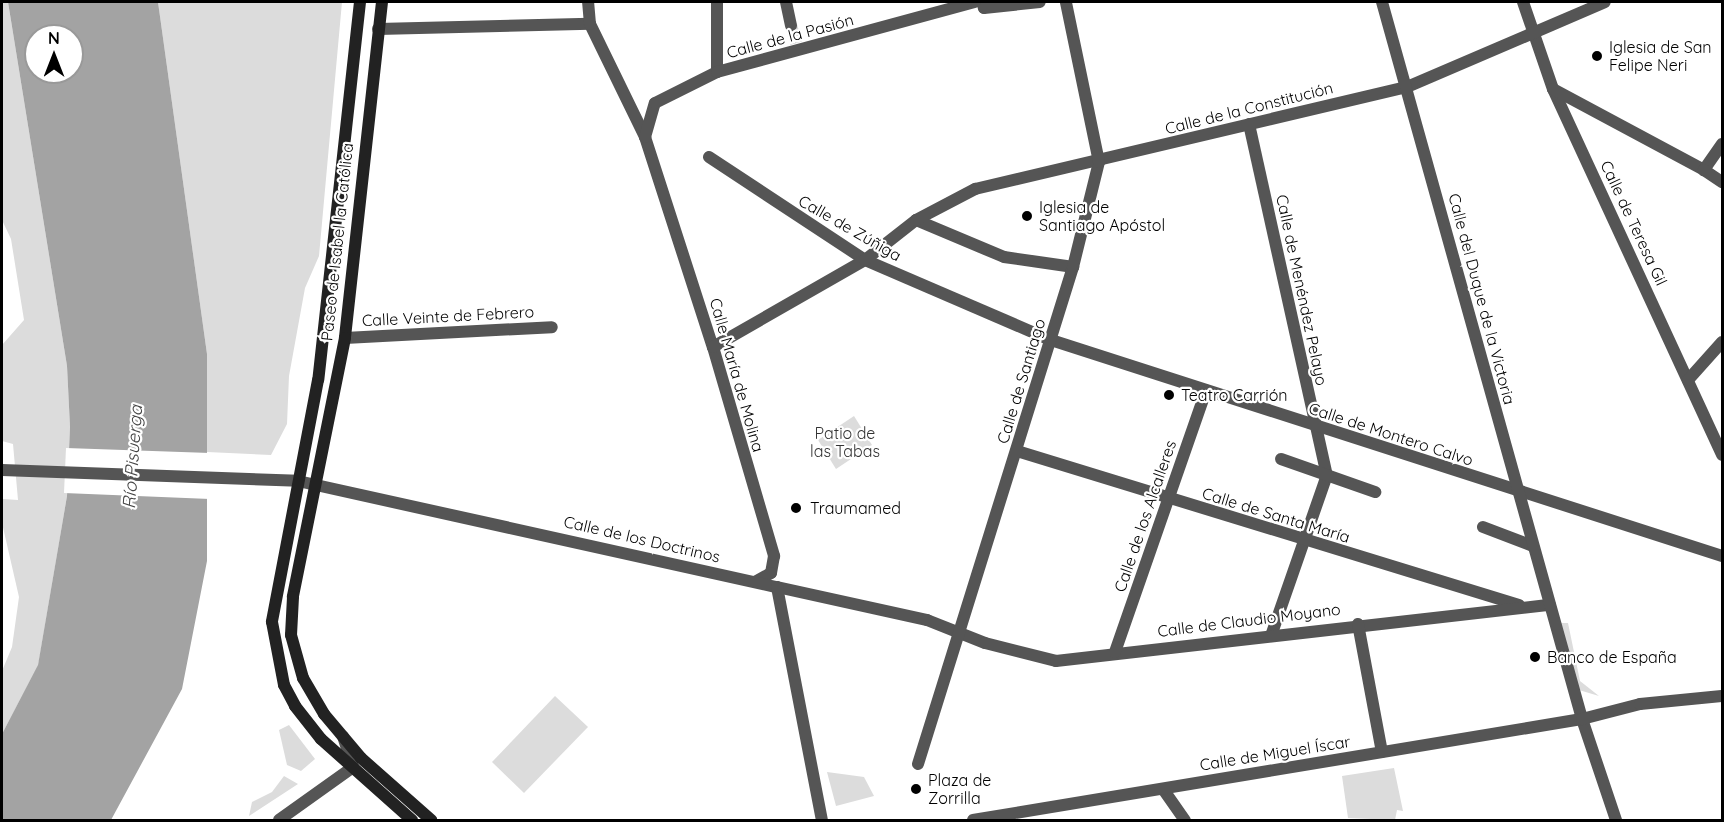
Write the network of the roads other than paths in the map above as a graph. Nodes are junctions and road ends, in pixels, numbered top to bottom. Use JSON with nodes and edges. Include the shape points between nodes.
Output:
{"nodes":[{"id":1,"x":360,"y":2,"type":"edge"},
{"id":2,"x":382,"y":2,"type":"edge"},
{"id":3,"x":588,"y":2,"type":"edge"},
{"id":4,"x":717,"y":2,"type":"edge"},
{"id":5,"x":786,"y":2,"type":"edge"},
{"id":6,"x":975,"y":2,"type":"edge"},
{"id":7,"x":982,"y":2,"type":"edge"},
{"id":8,"x":1040,"y":2,"type":"edge"},
{"id":9,"x":1066,"y":2,"type":"edge"},
{"id":10,"x":1382,"y":2,"type":"edge"},
{"id":11,"x":1524,"y":2,"type":"edge"},
{"id":12,"x":1605,"y":2,"type":"edge"},
{"id":13,"x":955,"y":4,"type":"edge"},
{"id":14,"x":590,"y":24,"type":"junction"},
{"id":15,"x":791,"y":26,"type":"tunnel mouth"},
{"id":16,"x":378,"y":29,"type":"junction"},
{"id":17,"x":1533,"y":33,"type":"junction"},
{"id":18,"x":717,"y":72,"type":"junction"},
{"id":19,"x":1407,"y":87,"type":"junction"},
{"id":20,"x":1553,"y":89,"type":"junction"},
{"id":21,"x":1250,"y":124,"type":"junction"},
{"id":22,"x":645,"y":137,"type":"junction"},
{"id":23,"x":1722,"y":144,"type":"edge"},
{"id":24,"x":709,"y":157,"type":"dead end"},
{"id":25,"x":1099,"y":162,"type":"junction"},
{"id":26,"x":1704,"y":170,"type":"junction"},
{"id":27,"x":1722,"y":182,"type":"edge"},
{"id":28,"x":916,"y":220,"type":"junction"},
{"id":29,"x":865,"y":260,"type":"junction"},
{"id":30,"x":1073,"y":267,"type":"junction"},
{"id":31,"x":552,"y":327,"type":"dead end"},
{"id":32,"x":345,"y":338,"type":"junction"},
{"id":33,"x":1051,"y":340,"type":"junction"},
{"id":34,"x":1722,"y":342,"type":"edge"},
{"id":35,"x":712,"y":347,"type":"junction"},
{"id":36,"x":1688,"y":380,"type":"junction"},
{"id":37,"x":1206,"y":390,"type":"junction"},
{"id":38,"x":1315,"y":426,"type":"junction"},
{"id":39,"x":1017,"y":451,"type":"junction"},
{"id":40,"x":1722,"y":455,"type":"edge"},
{"id":41,"x":1281,"y":459,"type":"dead end"},
{"id":42,"x":5,"y":470,"type":"edge"},
{"id":43,"x":1327,"y":475,"type":"junction"},
{"id":44,"x":298,"y":481,"type":"junction"},
{"id":45,"x":316,"y":485,"type":"junction"},
{"id":46,"x":1375,"y":492,"type":"dead end"},
{"id":47,"x":1518,"y":493,"type":"junction"},
{"id":48,"x":1169,"y":498,"type":"junction"},
{"id":49,"x":1483,"y":527,"type":"dead end"},
{"id":50,"x":1304,"y":542,"type":"junction"},
{"id":51,"x":1533,"y":546,"type":"junction"},
{"id":52,"x":1722,"y":556,"type":"edge"},
{"id":53,"x":755,"y":582,"type":"junction"},
{"id":54,"x":777,"y":587,"type":"junction"},
{"id":55,"x":1550,"y":605,"type":"junction"},
{"id":56,"x":1526,"y":607,"type":"junction"},
{"id":57,"x":1358,"y":624,"type":"junction"},
{"id":58,"x":958,"y":631,"type":"junction"},
{"id":59,"x":1272,"y":633,"type":"junction"},
{"id":60,"x":1115,"y":652,"type":"junction"},
{"id":61,"x":1722,"y":696,"type":"edge"},
{"id":62,"x":1582,"y":719,"type":"junction"},
{"id":63,"x":343,"y":737,"type":"junction"},
{"id":64,"x":1382,"y":752,"type":"junction"},
{"id":65,"x":918,"y":764,"type":"dead end"},
{"id":66,"x":353,"y":767,"type":"junction"},
{"id":67,"x":1163,"y":789,"type":"junction"},
{"id":68,"x":986,"y":819,"type":"edge"},
{"id":69,"x":279,"y":820,"type":"edge"},
{"id":70,"x":412,"y":820,"type":"edge"},
{"id":71,"x":432,"y":820,"type":"edge"},
{"id":72,"x":822,"y":820,"type":"edge"},
{"id":73,"x":973,"y":820,"type":"edge"},
{"id":74,"x":1185,"y":820,"type":"edge"},
{"id":75,"x":1615,"y":820,"type":"edge"}],
"edges":[{"from":1,"to":44,"type":"main road","name":"Paseo de Isabel la Católica","via":[[318,380]]},
{"from":2,"to":16,"type":"main road","name":"Paseo de Isabel la Católica"},
{"from":3,"to":14,"type":"street","name":"Calle María de Molina"},
{"from":4,"to":18,"type":"street"},
{"from":5,"to":15,"type":"street"},
{"from":6,"to":13,"type":"street","name":"Calle de la Pasión"},
{"from":7,"to":8,"type":"street","via":[[984,8]]},
{"from":9,"to":25,"type":"street","name":"Calle de Santiago"},
{"from":10,"to":19,"type":"street","name":"Calle del Duque de la Victoria"},
{"from":11,"to":17,"type":"street","name":"Calle de Teresa Gil"},
{"from":12,"to":17,"type":"street","name":"Calle de la Constitución"},
{"from":13,"to":18,"type":"street","name":"Calle de la Pasión"},
{"from":14,"to":16,"type":"street"},
{"from":14,"to":22,"type":"street","name":"Calle María de Molina","via":[[623,100]]},
{"from":16,"to":32,"type":"main road","name":"Paseo de Isabel la Católica"},
{"from":17,"to":19,"type":"street","name":"Calle de la Constitución"},
{"from":17,"to":20,"type":"street","name":"Calle de Teresa Gil"},
{"from":18,"to":22,"type":"street","name":"Calle de la Pasión","via":[[655,103]]},
{"from":19,"to":21,"type":"street","name":"Calle de la Constitución"},
{"from":19,"to":47,"type":"street","name":"Calle del Duque de la Victoria"},
{"from":20,"to":26,"type":"street"},
{"from":20,"to":36,"type":"street","name":"Calle de Teresa Gil"},
{"from":21,"to":25,"type":"street","name":"Calle de la Constitución"},
{"from":21,"to":38,"type":"street","name":"Calle de Menéndez Pelayo"},
{"from":22,"to":35,"type":"street","name":"Calle María de Molina"},
{"from":23,"to":26,"type":"street"},
{"from":24,"to":29,"type":"street","name":"Calle de Zúñiga"},
{"from":25,"to":28,"type":"street","name":"Calle de la Constitución","via":[[975,189]]},
{"from":25,"to":30,"type":"street","name":"Calle de Santiago"},
{"from":26,"to":27,"type":"street"},
{"from":28,"to":29,"type":"street","name":"Calle de la Constitución"},
{"from":28,"to":30,"type":"street","via":[[1004,257]]},
{"from":29,"to":33,"type":"street","name":"Calle de Zúñiga"},
{"from":29,"to":35,"type":"street","name":"Calle de la Constitución"},
{"from":30,"to":33,"type":"street","name":"Calle de Santiago"},
{"from":31,"to":32,"type":"street","name":"Calle Veinte de Febrero"},
{"from":32,"to":45,"type":"main road","name":"Paseo de Isabel la Católica"},
{"from":33,"to":37,"type":"street","name":"Calle de Montero Calvo"},
{"from":33,"to":39,"type":"street","name":"Calle de Santiago"},
{"from":34,"to":36,"type":"street"},
{"from":35,"to":53,"type":"street","name":"Calle María de Molina","via":[[774,556],[771,573]]},
{"from":36,"to":40,"type":"street","name":"Calle de Teresa Gil"},
{"from":37,"to":38,"type":"street","name":"Calle de Montero Calvo"},
{"from":37,"to":48,"type":"street","name":"Calle de los Alcalleres"},
{"from":38,"to":43,"type":"street","name":"Calle de Menéndez Pelayo"},
{"from":38,"to":47,"type":"street","name":"Calle de Montero Calvo"},
{"from":39,"to":48,"type":"street","name":"Calle de Santa María"},
{"from":39,"to":58,"type":"street","name":"Calle de Santiago"},
{"from":41,"to":43,"type":"street"},
{"from":42,"to":44,"type":"street","name":"Calle de los Doctrinos"},
{"from":43,"to":46,"type":"street"},
{"from":43,"to":50,"type":"street"},
{"from":44,"to":45,"type":"street","name":"Calle de los Doctrinos"},
{"from":44,"to":66,"type":"main road","name":"Paseo de Isabel la Católica","via":[[273,596],[275,649],[287,694],[321,739]]},
{"from":45,"to":53,"type":"street","name":"Calle de los Doctrinos"},
{"from":45,"to":63,"type":"main road","name":"Paseo de Isabel la Católica","via":[[293,597],[291,635],[311,695]]},
{"from":47,"to":51,"type":"street","name":"Calle del Duque de la Victoria"},
{"from":47,"to":52,"type":"street","name":"Calle de Montero Calvo"},
{"from":48,"to":50,"type":"street","name":"Calle de Santa María"},
{"from":48,"to":60,"type":"street","name":"Calle de los Alcalleres"},
{"from":49,"to":51,"type":"street"},
{"from":50,"to":56,"type":"street","name":"Calle de Santa María"},
{"from":50,"to":59,"type":"street"},
{"from":51,"to":55,"type":"street","name":"Calle del Duque de la Victoria"},
{"from":53,"to":54,"type":"street","name":"Calle de los Doctrinos"},
{"from":54,"to":58,"type":"street","name":"Calle de los Doctrinos"},
{"from":54,"to":72,"type":"street"},
{"from":55,"to":56,"type":"street","name":"Calle de Claudio Moyano"},
{"from":55,"to":62,"type":"street","name":"Calle del Duque de la Victoria"},
{"from":56,"to":57,"type":"street","name":"Calle de Claudio Moyano"},
{"from":57,"to":59,"type":"street","name":"Calle de Claudio Moyano"},
{"from":57,"to":64,"type":"street"},
{"from":58,"to":60,"type":"street","name":"Calle de Claudio Moyano","via":[[985,644],[1056,661]]},
{"from":58,"to":65,"type":"street","name":"Calle de Santiago"},
{"from":59,"to":60,"type":"street","name":"Calle de Claudio Moyano"},
{"from":61,"to":62,"type":"street","name":"Calle de Miguel Íscar","via":[[1640,704]]},
{"from":62,"to":64,"type":"street","name":"Calle de Miguel Íscar"},
{"from":62,"to":75,"type":"street","name":"Calle del Duque de la Victoria"},
{"from":63,"to":66,"type":"street"},
{"from":63,"to":71,"type":"main road","name":"Paseo de Isabel la Católica"},
{"from":64,"to":67,"type":"street","name":"Calle de Miguel Íscar"},
{"from":66,"to":69,"type":"street"},
{"from":66,"to":70,"type":"main road","name":"Paseo de Isabel la Católica"},
{"from":67,"to":68,"type":"street","name":"Calle de Miguel Íscar"},
{"from":67,"to":74,"type":"street"},
{"from":68,"to":73,"type":"street","name":"Calle de Miguel Íscar"}]}
